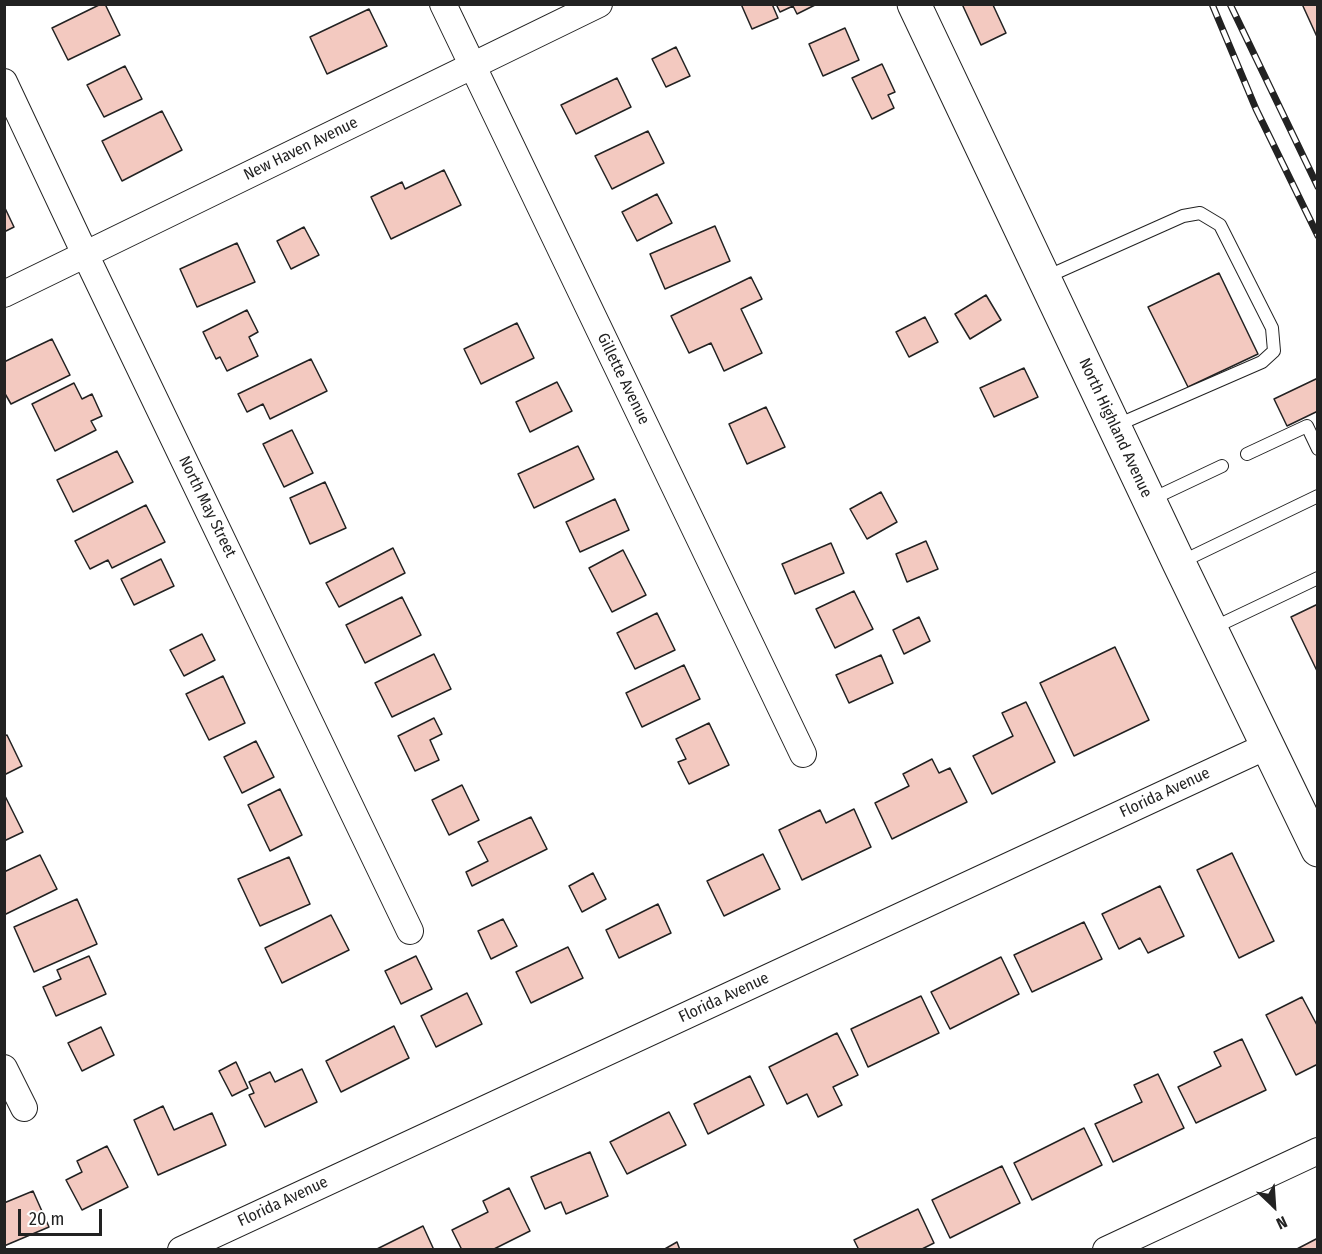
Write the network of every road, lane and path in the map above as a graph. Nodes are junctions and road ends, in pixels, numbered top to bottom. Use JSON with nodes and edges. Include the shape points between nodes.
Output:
{"nodes":[{"id":1,"x":443,"y":4,"type":"edge"},
{"id":2,"x":599,"y":4,"type":"edge"},
{"id":3,"x":914,"y":4,"type":"edge"},
{"id":4,"x":472,"y":66,"type":"junction"},
{"id":5,"x":4,"y":82,"type":"edge"},
{"id":6,"x":85,"y":254,"type":"junction"},
{"id":7,"x":1043,"y":278,"type":"junction"},
{"id":8,"x":4,"y":294,"type":"edge"},
{"id":9,"x":1114,"y":426,"type":"junction"},
{"id":10,"x":1317,"y":449,"type":"edge"},
{"id":11,"x":1247,"y":454,"type":"dead end"},
{"id":12,"x":1222,"y":466,"type":"dead end"},
{"id":13,"x":1317,"y":496,"type":"edge"},
{"id":14,"x":1149,"y":500,"type":"junction"},
{"id":15,"x":1179,"y":563,"type":"junction"},
{"id":16,"x":1317,"y":578,"type":"edge"},
{"id":17,"x":1211,"y":629,"type":"junction"},
{"id":18,"x":1267,"y":746,"type":"junction"},
{"id":19,"x":803,"y":754,"type":"dead end"},
{"id":20,"x":1317,"y":850,"type":"edge"},
{"id":21,"x":410,"y":931,"type":"dead end"},
{"id":22,"x":4,"y":1068,"type":"edge"},
{"id":23,"x":24,"y":1108,"type":"dead end"},
{"id":24,"x":1317,"y":1151,"type":"edge"},
{"id":25,"x":181,"y":1250,"type":"edge"},
{"id":26,"x":1106,"y":1250,"type":"edge"}],
"edges":[{"from":1,"to":4,"type":"street","name":"Gillette Avenue"},
{"from":2,"to":4,"type":"street","name":"New Haven Avenue"},
{"from":3,"to":7,"type":"street","name":"North Highland Avenue"},
{"from":4,"to":6,"type":"street","name":"New Haven Avenue"},
{"from":4,"to":19,"type":"street","name":"Gillette Avenue"},
{"from":5,"to":6,"type":"street","name":"North May Street"},
{"from":6,"to":8,"type":"street","name":"New Haven Avenue"},
{"from":6,"to":21,"type":"street","name":"North May Street"},
{"from":7,"to":9,"type":"street","name":"North Highland Avenue"},
{"from":7,"to":9,"type":"lane","via":[[1183,216],[1200,213],[1220,225],[1272,328],[1274,351],[1262,362]]},
{"from":9,"to":14,"type":"street","name":"North Highland Avenue"},
{"from":10,"to":11,"type":"lane","via":[[1307,426]]},
{"from":12,"to":14,"type":"lane"},
{"from":13,"to":15,"type":"lane"},
{"from":14,"to":15,"type":"street","name":"North Highland Avenue"},
{"from":15,"to":17,"type":"street","name":"North Highland Avenue"},
{"from":16,"to":17,"type":"lane"},
{"from":17,"to":18,"type":"street","name":"North Highland Avenue"},
{"from":18,"to":20,"type":"street","name":"North Highland Avenue","via":[[1304,810]]},
{"from":18,"to":25,"type":"street","name":"Florida Avenue"},
{"from":22,"to":23,"type":"street"},
{"from":24,"to":26,"type":"street"}]}
